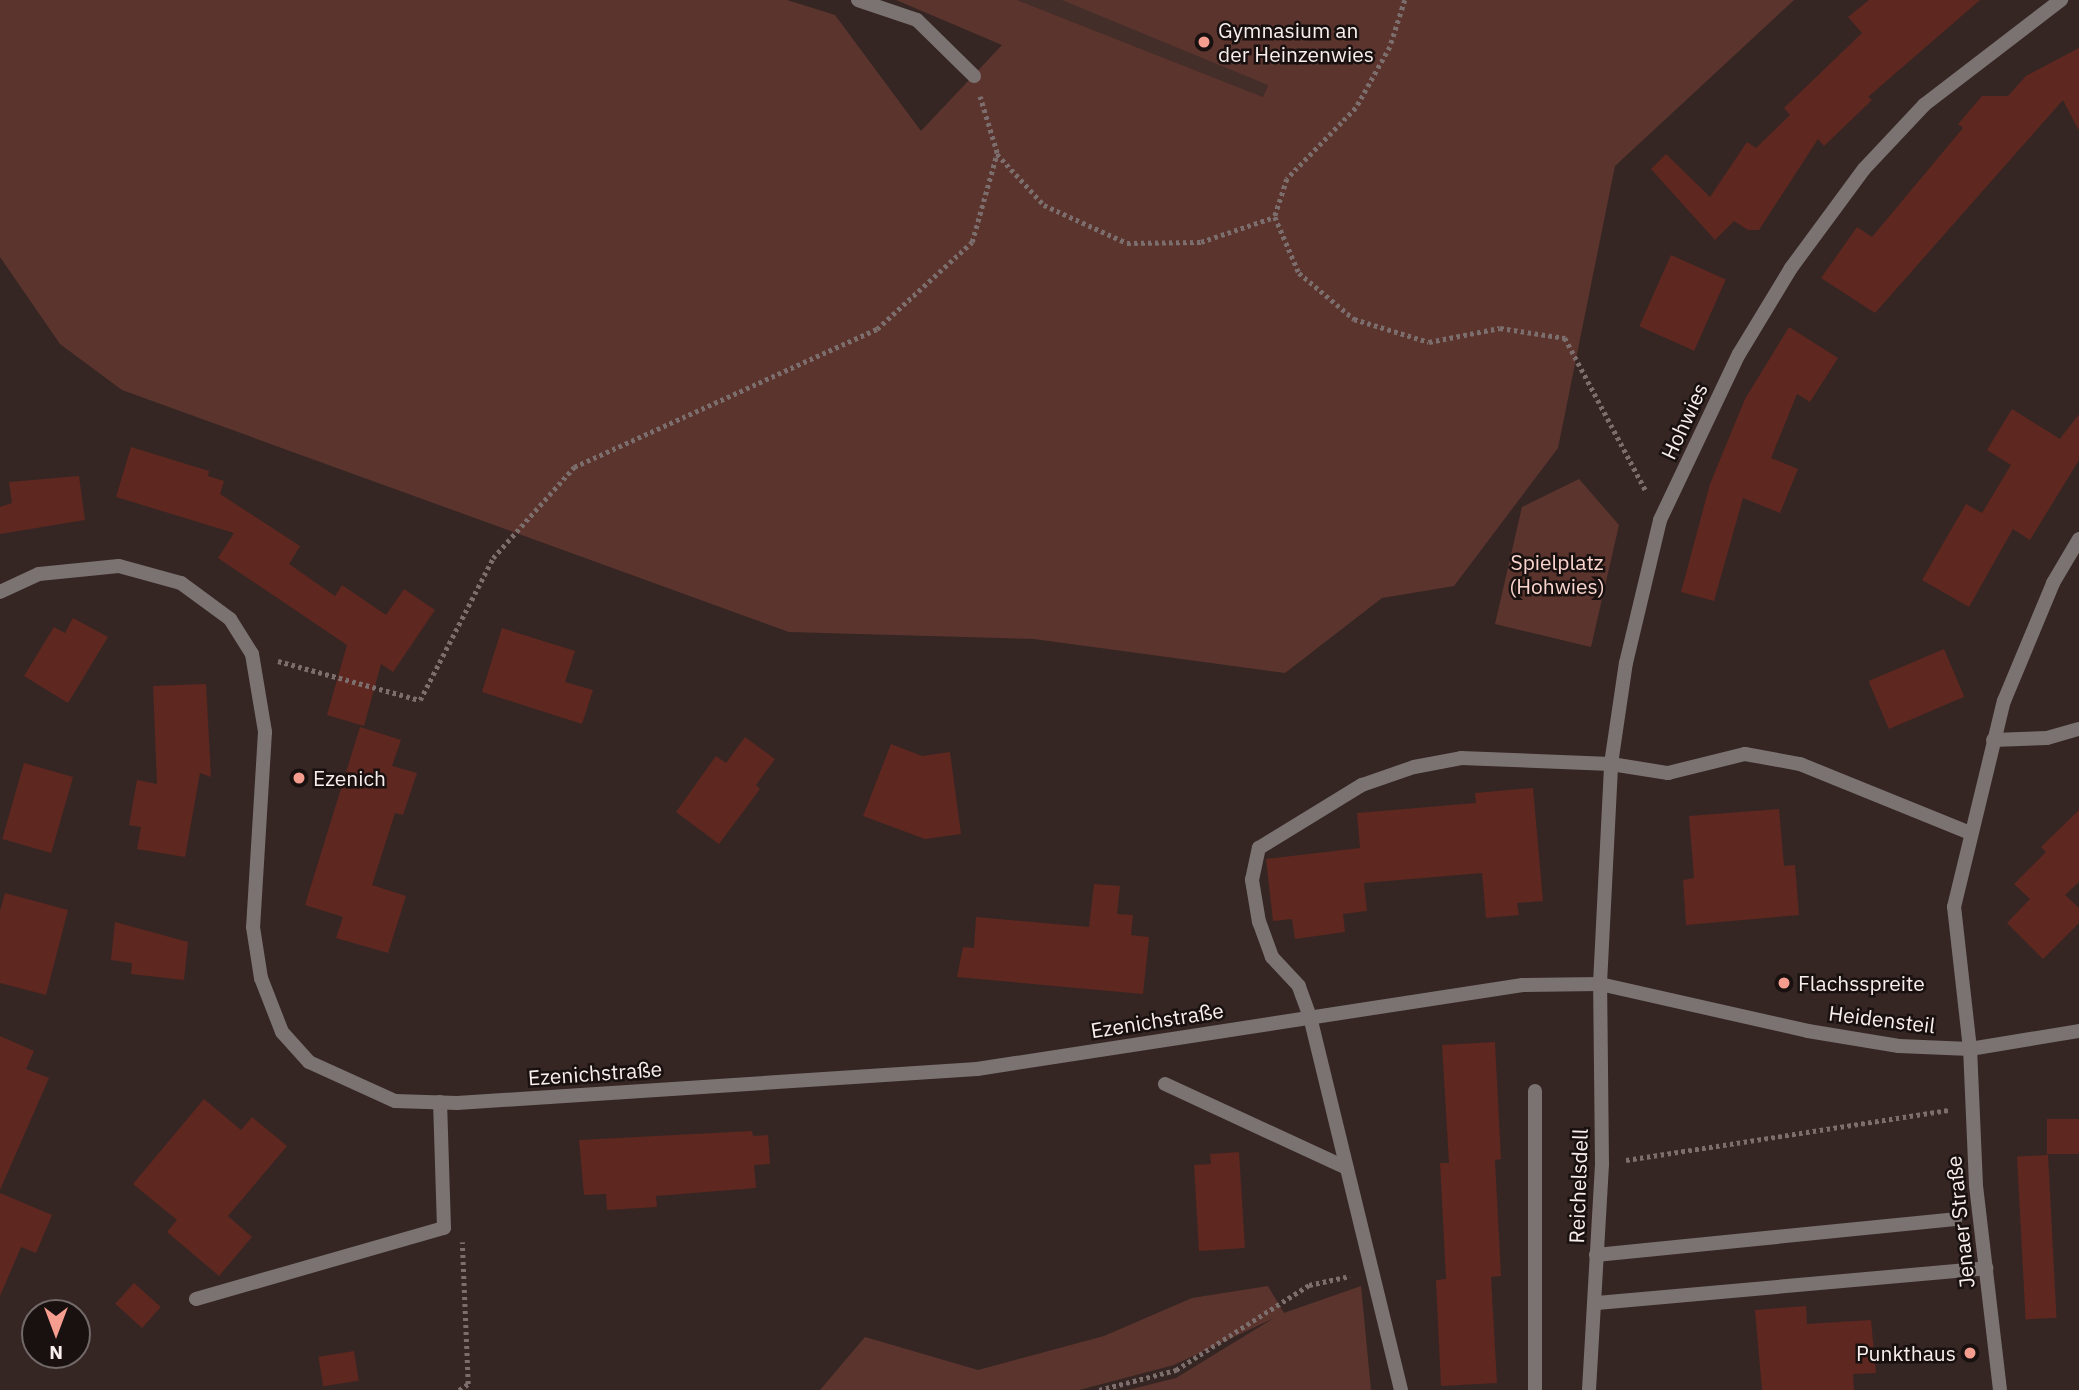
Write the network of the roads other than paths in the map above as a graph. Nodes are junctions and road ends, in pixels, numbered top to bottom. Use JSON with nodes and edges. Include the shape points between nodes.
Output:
{"nodes":[{"id":1,"x":858,"y":0,"type":"edge"},
{"id":2,"x":2061,"y":0,"type":"edge"},
{"id":3,"x":974,"y":76,"type":"road end"},
{"id":4,"x":2079,"y":539,"type":"edge"},
{"id":5,"x":0,"y":592,"type":"edge"},
{"id":6,"x":2079,"y":729,"type":"edge"},
{"id":7,"x":1993,"y":740,"type":"junction"},
{"id":8,"x":1611,"y":764,"type":"junction"},
{"id":9,"x":1970,"y":833,"type":"junction"},
{"id":10,"x":1600,"y":984,"type":"junction"},
{"id":11,"x":1310,"y":1017,"type":"junction"},
{"id":12,"x":2079,"y":1031,"type":"edge"},
{"id":13,"x":1970,"y":1049,"type":"junction"},
{"id":14,"x":1165,"y":1084,"type":"dead end"},
{"id":15,"x":1535,"y":1091,"type":"dead end"},
{"id":16,"x":440,"y":1102,"type":"junction"},
{"id":17,"x":1347,"y":1168,"type":"junction"},
{"id":18,"x":1955,"y":1219,"type":"dead end"},
{"id":19,"x":1596,"y":1255,"type":"junction"},
{"id":20,"x":1986,"y":1268,"type":"junction"},
{"id":21,"x":196,"y":1299,"type":"dead end"},
{"id":22,"x":1597,"y":1303,"type":"junction"},
{"id":23,"x":1401,"y":1390,"type":"edge"},
{"id":24,"x":1535,"y":1390,"type":"edge"},
{"id":25,"x":1588,"y":1390,"type":"edge"},
{"id":26,"x":2000,"y":1390,"type":"edge"}],
"edges":[{"from":1,"to":3,"type":"street","via":[[917,20]]},
{"from":2,"to":8,"type":"street","name":"Hohwies","via":[[1924,105],[1864,169],[1791,268],[1739,354],[1660,520],[1626,663]]},
{"from":4,"to":7,"type":"street","via":[[2026,642]]},
{"from":5,"to":16,"type":"street","name":"Ezenichstraße","via":[[39,574],[119,566],[181,583],[230,619],[252,654],[265,732],[253,927],[261,978],[282,1032],[309,1062],[356,1086],[395,1101]]},
{"from":6,"to":7,"type":"street","via":[[2047,738]]},
{"from":7,"to":9,"type":"street"},
{"from":8,"to":9,"type":"street","via":[[1668,773],[1745,754],[1800,764]]},
{"from":8,"to":10,"type":"street","name":"Hohwies"},
{"from":8,"to":11,"type":"street","via":[[1461,758],[1414,766],[1362,785],[1259,848],[1252,880],[1259,922],[1272,957],[1299,986]]},
{"from":9,"to":13,"type":"street","via":[[1954,907]]},
{"from":10,"to":11,"type":"street","name":"Ezenichstraße","via":[[1523,985]]},
{"from":10,"to":13,"type":"street","name":"Heidensteil","via":[[1808,1031],[1899,1046]]},
{"from":10,"to":19,"type":"street","name":"Reichelsdell","via":[[1602,1164]]},
{"from":11,"to":16,"type":"street","name":"Ezenichstraße","via":[[977,1069]]},
{"from":11,"to":17,"type":"street"},
{"from":12,"to":13,"type":"street","name":"Heidensteil"},
{"from":13,"to":20,"type":"street","name":"Jenaer Straße"},
{"from":14,"to":17,"type":"street"},
{"from":15,"to":24,"type":"street"},
{"from":16,"to":21,"type":"street","via":[[444,1228]]},
{"from":17,"to":23,"type":"street","via":[[1376,1270]]},
{"from":18,"to":19,"type":"street"},
{"from":19,"to":22,"type":"street","name":"Reichelsdell"},
{"from":20,"to":22,"type":"street"},
{"from":20,"to":26,"type":"street","name":"Jenaer Straße"},
{"from":22,"to":25,"type":"street","name":"Reichelsdell"}]}
